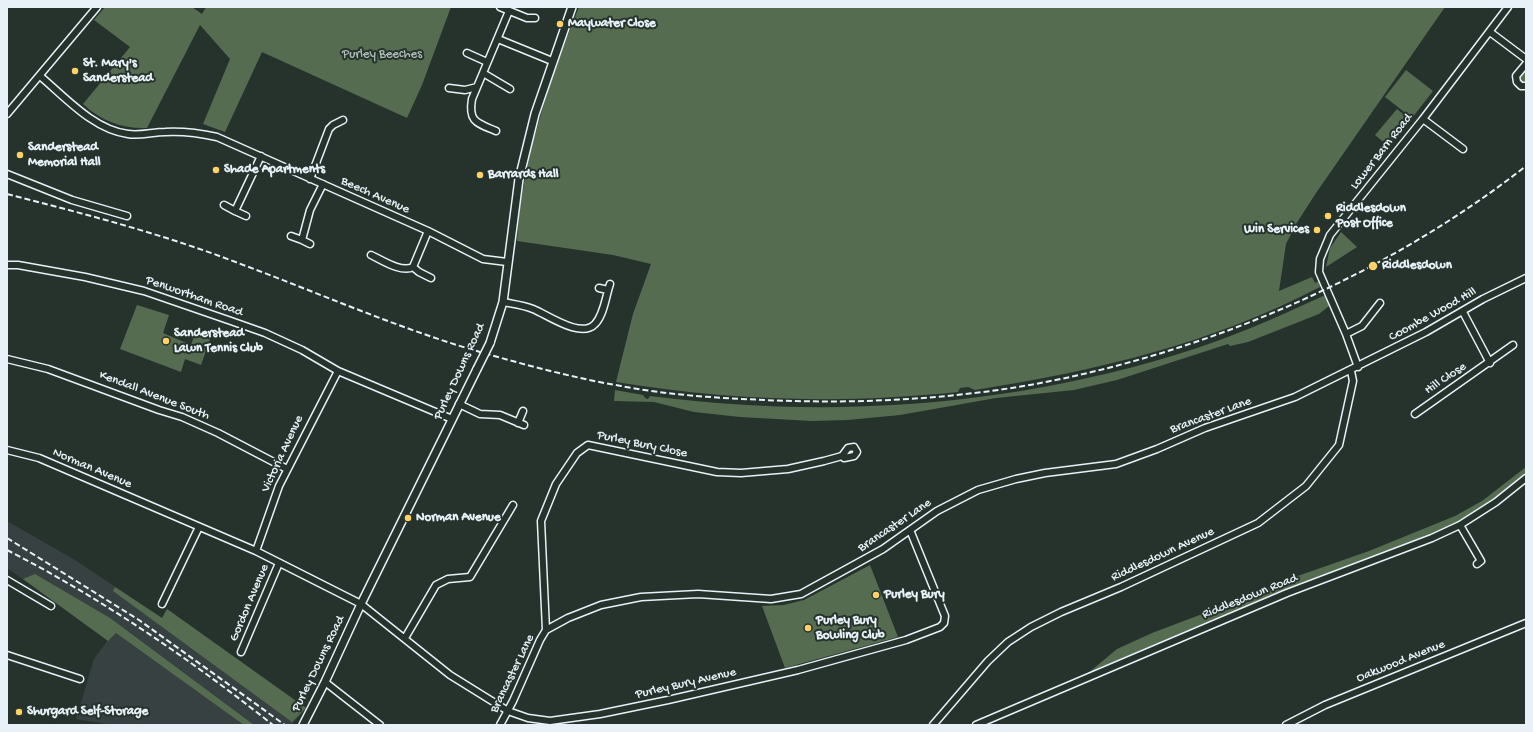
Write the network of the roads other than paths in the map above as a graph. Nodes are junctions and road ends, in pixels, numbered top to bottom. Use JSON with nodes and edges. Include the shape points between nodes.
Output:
{"nodes":[{"id":1,"x":97,"y":7,"type":"edge"},
{"id":2,"x":500,"y":7,"type":"edge"},
{"id":3,"x":572,"y":7,"type":"edge"},
{"id":4,"x":1508,"y":7,"type":"edge"},
{"id":5,"x":509,"y":11,"type":"junction"},
{"id":6,"x":535,"y":18,"type":"dead end"},
{"id":7,"x":1490,"y":32,"type":"junction"},
{"id":8,"x":498,"y":39,"type":"junction"},
{"id":9,"x":467,"y":53,"type":"dead end"},
{"id":10,"x":1526,"y":59,"type":"edge"},
{"id":11,"x":552,"y":61,"type":"junction"},
{"id":12,"x":487,"y":62,"type":"junction"},
{"id":13,"x":1526,"y":64,"type":"edge"},
{"id":14,"x":482,"y":73,"type":"junction"},
{"id":15,"x":40,"y":76,"type":"junction"},
{"id":16,"x":1526,"y":86,"type":"edge"},
{"id":17,"x":477,"y":87,"type":"junction"},
{"id":18,"x":449,"y":88,"type":"dead end"},
{"id":19,"x":510,"y":89,"type":"dead end"},
{"id":20,"x":7,"y":114,"type":"edge"},
{"id":21,"x":1423,"y":119,"type":"junction"},
{"id":22,"x":343,"y":120,"type":"dead end"},
{"id":23,"x":496,"y":130,"type":"dead end"},
{"id":24,"x":1463,"y":149,"type":"dead end"},
{"id":25,"x":261,"y":156,"type":"junction"},
{"id":26,"x":7,"y":174,"type":"edge"},
{"id":27,"x":310,"y":178,"type":"junction"},
{"id":28,"x":323,"y":184,"type":"junction"},
{"id":29,"x":224,"y":205,"type":"dead end"},
{"id":30,"x":235,"y":211,"type":"junction"},
{"id":31,"x":127,"y":216,"type":"dead end"},
{"id":32,"x":246,"y":216,"type":"dead end"},
{"id":33,"x":428,"y":231,"type":"junction"},
{"id":34,"x":291,"y":236,"type":"dead end"},
{"id":35,"x":302,"y":240,"type":"junction"},
{"id":36,"x":310,"y":244,"type":"dead end"},
{"id":37,"x":371,"y":255,"type":"dead end"},
{"id":38,"x":507,"y":262,"type":"junction"},
{"id":39,"x":7,"y":265,"type":"edge"},
{"id":40,"x":412,"y":267,"type":"junction"},
{"id":41,"x":431,"y":278,"type":"dead end"},
{"id":42,"x":1526,"y":278,"type":"edge"},
{"id":43,"x":610,"y":284,"type":"dead end"},
{"id":44,"x":599,"y":288,"type":"dead end"},
{"id":45,"x":608,"y":290,"type":"junction"},
{"id":46,"x":503,"y":302,"type":"junction"},
{"id":47,"x":1380,"y":303,"type":"dead end"},
{"id":48,"x":1462,"y":312,"type":"junction"},
{"id":49,"x":1346,"y":334,"type":"junction"},
{"id":50,"x":1513,"y":346,"type":"dead end"},
{"id":51,"x":7,"y":359,"type":"edge"},
{"id":52,"x":1490,"y":362,"type":"junction"},
{"id":53,"x":1358,"y":367,"type":"junction"},
{"id":54,"x":338,"y":371,"type":"junction"},
{"id":55,"x":1351,"y":371,"type":"junction"},
{"id":56,"x":459,"y":404,"type":"junction"},
{"id":57,"x":523,"y":411,"type":"dead end"},
{"id":58,"x":1415,"y":414,"type":"dead end"},
{"id":59,"x":452,"y":419,"type":"junction"},
{"id":60,"x":7,"y":450,"type":"edge"},
{"id":61,"x":842,"y":456,"type":"dead end"},
{"id":62,"x":287,"y":469,"type":"junction"},
{"id":63,"x":1526,"y":478,"type":"edge"},
{"id":64,"x":513,"y":505,"type":"dead end"},
{"id":65,"x":1460,"y":525,"type":"junction"},
{"id":66,"x":199,"y":527,"type":"junction"},
{"id":67,"x":910,"y":530,"type":"junction"},
{"id":68,"x":256,"y":550,"type":"junction"},
{"id":69,"x":1481,"y":560,"type":"dead end"},
{"id":70,"x":279,"y":563,"type":"junction"},
{"id":71,"x":7,"y":580,"type":"edge"},
{"id":72,"x":162,"y":604,"type":"dead end"},
{"id":73,"x":361,"y":604,"type":"junction"},
{"id":74,"x":51,"y":606,"type":"dead end"},
{"id":75,"x":1526,"y":622,"type":"edge"},
{"id":76,"x":546,"y":630,"type":"junction"},
{"id":77,"x":405,"y":638,"type":"junction"},
{"id":78,"x":241,"y":652,"type":"dead end"},
{"id":79,"x":7,"y":655,"type":"edge"},
{"id":80,"x":80,"y":679,"type":"dead end"},
{"id":81,"x":325,"y":682,"type":"junction"},
{"id":82,"x":508,"y":711,"type":"junction"},
{"id":83,"x":303,"y":725,"type":"edge"},
{"id":84,"x":380,"y":725,"type":"edge"},
{"id":85,"x":500,"y":725,"type":"edge"},
{"id":86,"x":933,"y":725,"type":"edge"},
{"id":87,"x":976,"y":725,"type":"edge"},
{"id":88,"x":1286,"y":725,"type":"edge"}],
"edges":[{"from":1,"to":15,"type":"street"},
{"from":2,"to":5,"type":"street"},
{"from":3,"to":11,"type":"street","name":"Purley Downs Road"},
{"from":4,"to":7,"type":"street","name":"Lower Barn Road"},
{"from":5,"to":6,"type":"street","via":[[527,18]]},
{"from":5,"to":8,"type":"street"},
{"from":7,"to":10,"type":"street"},
{"from":7,"to":21,"type":"street","name":"Lower Barn Road"},
{"from":8,"to":11,"type":"street"},
{"from":8,"to":12,"type":"street"},
{"from":9,"to":12,"type":"street"},
{"from":11,"to":38,"type":"street","name":"Purley Downs Road","via":[[535,114],[519,179]]},
{"from":12,"to":14,"type":"street"},
{"from":13,"to":16,"type":"street","via":[[1516,76],[1521,86]]},
{"from":14,"to":17,"type":"street"},
{"from":14,"to":19,"type":"street"},
{"from":15,"to":20,"type":"street"},
{"from":15,"to":25,"type":"street","name":"Beech Avenue","via":[[82,112],[99,124],[114,130],[128,134],[197,132],[217,137]]},
{"from":17,"to":18,"type":"street","via":[[465,90]]},
{"from":17,"to":23,"type":"street","via":[[470,107],[473,120]]},
{"from":21,"to":24,"type":"street"},
{"from":21,"to":49,"type":"street","name":"Lower Barn Road","via":[[1324,245],[1319,272]]},
{"from":22,"to":27,"type":"street","via":[[329,129]]},
{"from":25,"to":27,"type":"street","name":"Beech Avenue"},
{"from":25,"to":30,"type":"street"},
{"from":26,"to":31,"type":"street","via":[[72,200]]},
{"from":27,"to":28,"type":"street","name":"Beech Avenue"},
{"from":28,"to":33,"type":"street","name":"Beech Avenue"},
{"from":28,"to":35,"type":"street","via":[[310,210]]},
{"from":29,"to":30,"type":"street"},
{"from":30,"to":32,"type":"street"},
{"from":33,"to":38,"type":"street","name":"Beech Avenue","via":[[483,259]]},
{"from":33,"to":40,"type":"street"},
{"from":34,"to":35,"type":"street"},
{"from":35,"to":36,"type":"street"},
{"from":37,"to":40,"type":"street","via":[[401,268]]},
{"from":38,"to":46,"type":"street","name":"Purley Downs Road"},
{"from":39,"to":54,"type":"street","name":"Penwortham Road","via":[[85,277],[144,291],[265,333],[302,350]]},
{"from":40,"to":41,"type":"street"},
{"from":42,"to":48,"type":"street","name":"Coombe Wood Hill"},
{"from":43,"to":45,"type":"street"},
{"from":44,"to":45,"type":"street"},
{"from":45,"to":46,"type":"street","via":[[596,324],[589,328],[568,326],[532,309]]},
{"from":46,"to":56,"type":"street","name":"Purley Downs Road","bridge":true,"via":[[490,343]]},
{"from":47,"to":49,"type":"street","via":[[1362,326]]},
{"from":48,"to":52,"type":"street"},
{"from":48,"to":53,"type":"street","name":"Coombe Wood Hill"},
{"from":49,"to":53,"type":"street","name":"Lower Barn Road"},
{"from":50,"to":52,"type":"street","name":"Hill Close"},
{"from":51,"to":62,"type":"street","name":"Kendall Avenue South","via":[[54,371],[182,417]]},
{"from":52,"to":58,"type":"street","name":"Hill Close"},
{"from":53,"to":55,"type":"street","name":"Coombe Wood Hill"},
{"from":54,"to":59,"type":"street","name":"Penwortham Road"},
{"from":54,"to":62,"type":"street","name":"Victoria Avenue"},
{"from":55,"to":67,"type":"street","name":"Brancaster Lane","via":[[1295,396],[1205,428],[1116,464],[1045,473],[978,490],[937,511]]},
{"from":55,"to":86,"type":"street","name":"Riddlesdown Avenue","via":[[1354,381],[1339,445],[1306,486],[1258,523],[1061,612],[1014,638],[988,661]]},
{"from":56,"to":57,"type":"street","via":[[478,413],[500,415],[521,424]]},
{"from":56,"to":59,"type":"street","name":"Purley Downs Road"},
{"from":59,"to":73,"type":"street","name":"Purley Downs Road"},
{"from":60,"to":66,"type":"street","name":"Norman Avenue","via":[[39,458]]},
{"from":61,"to":76,"type":"street","name":"Purley Bury Close","via":[[788,469],[735,473],[717,472],[588,445],[577,453],[556,484],[541,521]]},
{"from":62,"to":68,"type":"street","name":"Victoria Avenue"},
{"from":63,"to":65,"type":"street","name":"Riddlesdown Road","via":[[1496,502]]},
{"from":64,"to":77,"type":"street","via":[[470,577],[448,579],[436,585]]},
{"from":65,"to":69,"type":"street"},
{"from":65,"to":87,"type":"street","name":"Riddlesdown Road","via":[[1287,593]]},
{"from":66,"to":68,"type":"street","name":"Norman Avenue"},
{"from":66,"to":72,"type":"street"},
{"from":67,"to":76,"type":"street","name":"Brancaster Lane","via":[[872,556],[801,594],[771,599],[698,594],[642,597],[601,605]]},
{"from":67,"to":82,"type":"street","name":"Purley Bury Avenue","via":[[945,616],[940,627],[906,640],[798,670],[600,714],[550,721],[528,718]]},
{"from":68,"to":70,"type":"street","name":"Norman Avenue"},
{"from":70,"to":73,"type":"street","name":"Norman Avenue"},
{"from":70,"to":78,"type":"street","name":"Gordon Avenue"},
{"from":71,"to":74,"type":"street"},
{"from":73,"to":77,"type":"street","name":"Purley Bury Avenue"},
{"from":73,"to":81,"type":"street","name":"Purley Downs Road"},
{"from":75,"to":88,"type":"street","name":"Oakwood Avenue","via":[[1325,705]]},
{"from":76,"to":82,"type":"street","name":"Brancaster Lane"},
{"from":77,"to":82,"type":"street","name":"Purley Bury Avenue","via":[[450,675]]},
{"from":79,"to":80,"type":"street"},
{"from":81,"to":83,"type":"street","name":"Purley Downs Road"},
{"from":81,"to":84,"type":"street"},
{"from":82,"to":85,"type":"street","name":"Brancaster Lane"}]}
